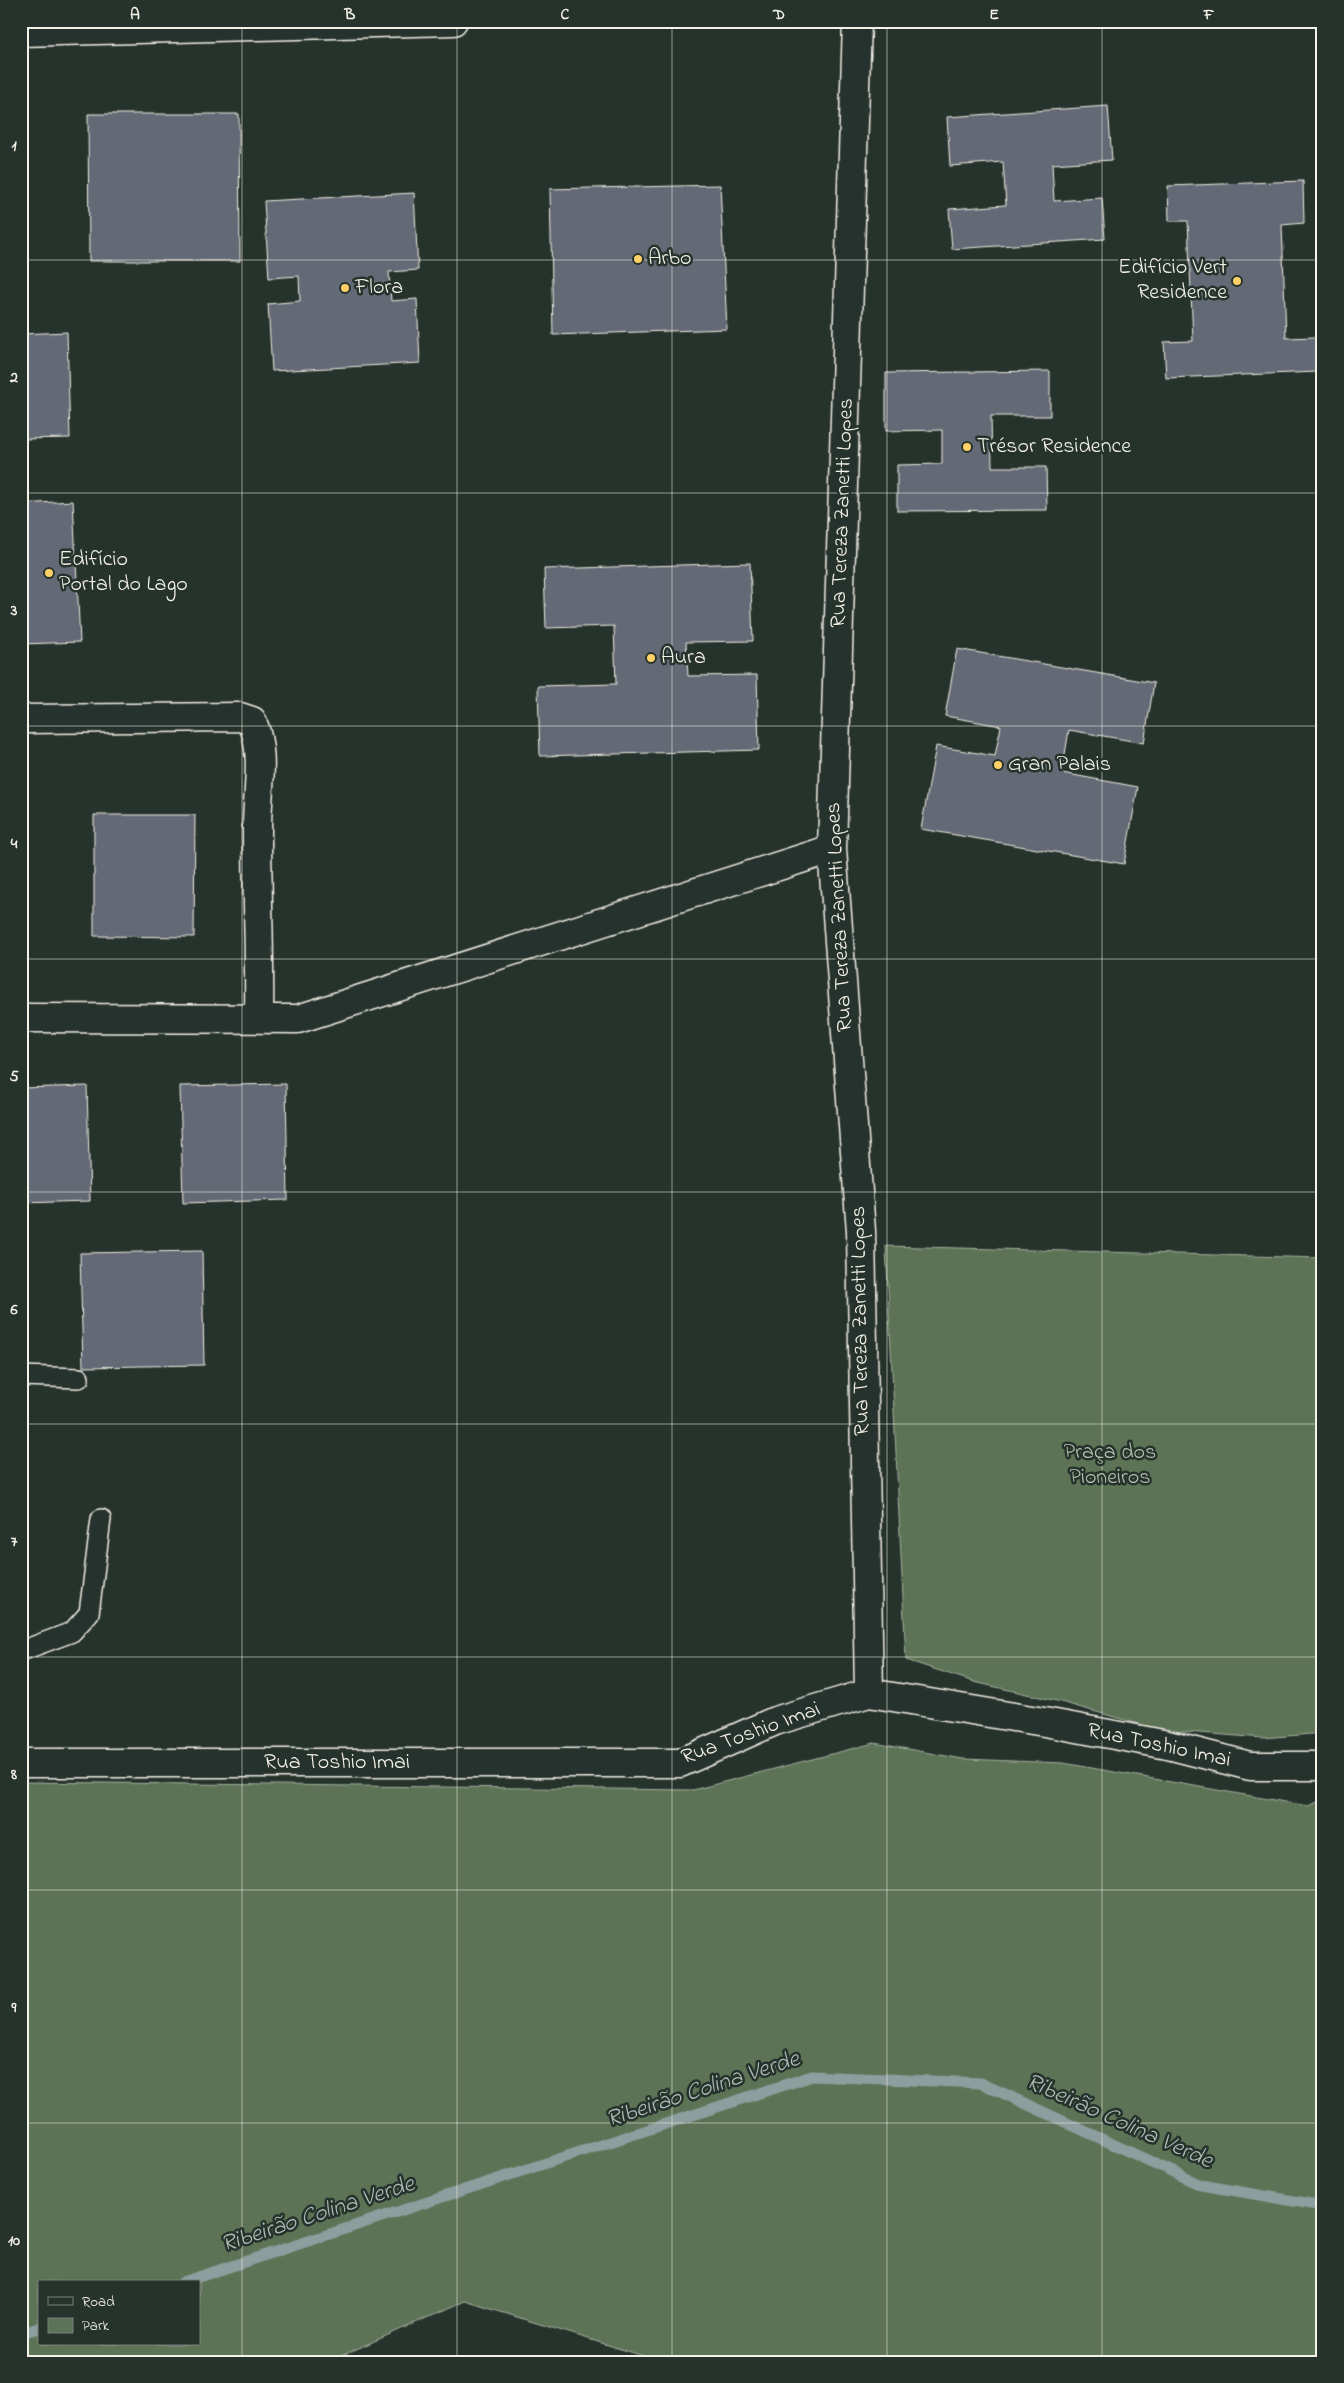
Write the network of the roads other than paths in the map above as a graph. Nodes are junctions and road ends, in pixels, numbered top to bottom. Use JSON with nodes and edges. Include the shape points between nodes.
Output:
{"nodes":[{"id":1,"x":452,"y":21,"type":"edge"},
{"id":2,"x":844,"y":21,"type":"edge"},
{"id":3,"x":848,"y":21,"type":"edge"},
{"id":4,"x":857,"y":21,"type":"edge"},
{"id":5,"x":21,"y":32,"type":"edge"},
{"id":6,"x":26,"y":719,"type":"dead end"},
{"id":7,"x":832,"y":849,"type":"junction"},
{"id":8,"x":21,"y":1018,"type":"edge"},
{"id":9,"x":259,"y":1019,"type":"junction"},
{"id":10,"x":21,"y":1376,"type":"edge"},
{"id":11,"x":79,"y":1378,"type":"dead end"},
{"id":12,"x":101,"y":1519,"type":"dead end"},
{"id":13,"x":21,"y":1651,"type":"edge"},
{"id":14,"x":869,"y":1693,"type":"junction"},
{"id":15,"x":21,"y":1763,"type":"edge"},
{"id":16,"x":1323,"y":1766,"type":"edge"}],
"edges":[{"from":1,"to":5,"type":"street"},
{"from":2,"to":3,"type":"street"},
{"from":4,"to":7,"type":"street","name":"Rua Tereza Zanetti Lopes"},
{"from":6,"to":9,"type":"street","via":[[240,717],[252,721],[259,752]]},
{"from":7,"to":9,"type":"street","via":[[298,1019]]},
{"from":7,"to":14,"type":"street","name":"Rua Tereza Zanetti Lopes","via":[[861,1231]]},
{"from":8,"to":9,"type":"street"},
{"from":10,"to":11,"type":"lane"},
{"from":12,"to":13,"type":"lane","via":[[89,1612],[72,1632]]},
{"from":14,"to":15,"type":"street","name":"Rua Toshio Imai","via":[[775,1721],[680,1763]]},
{"from":14,"to":16,"type":"street","name":"Rua Toshio Imai","via":[[1168,1745],[1250,1766]]}]}
